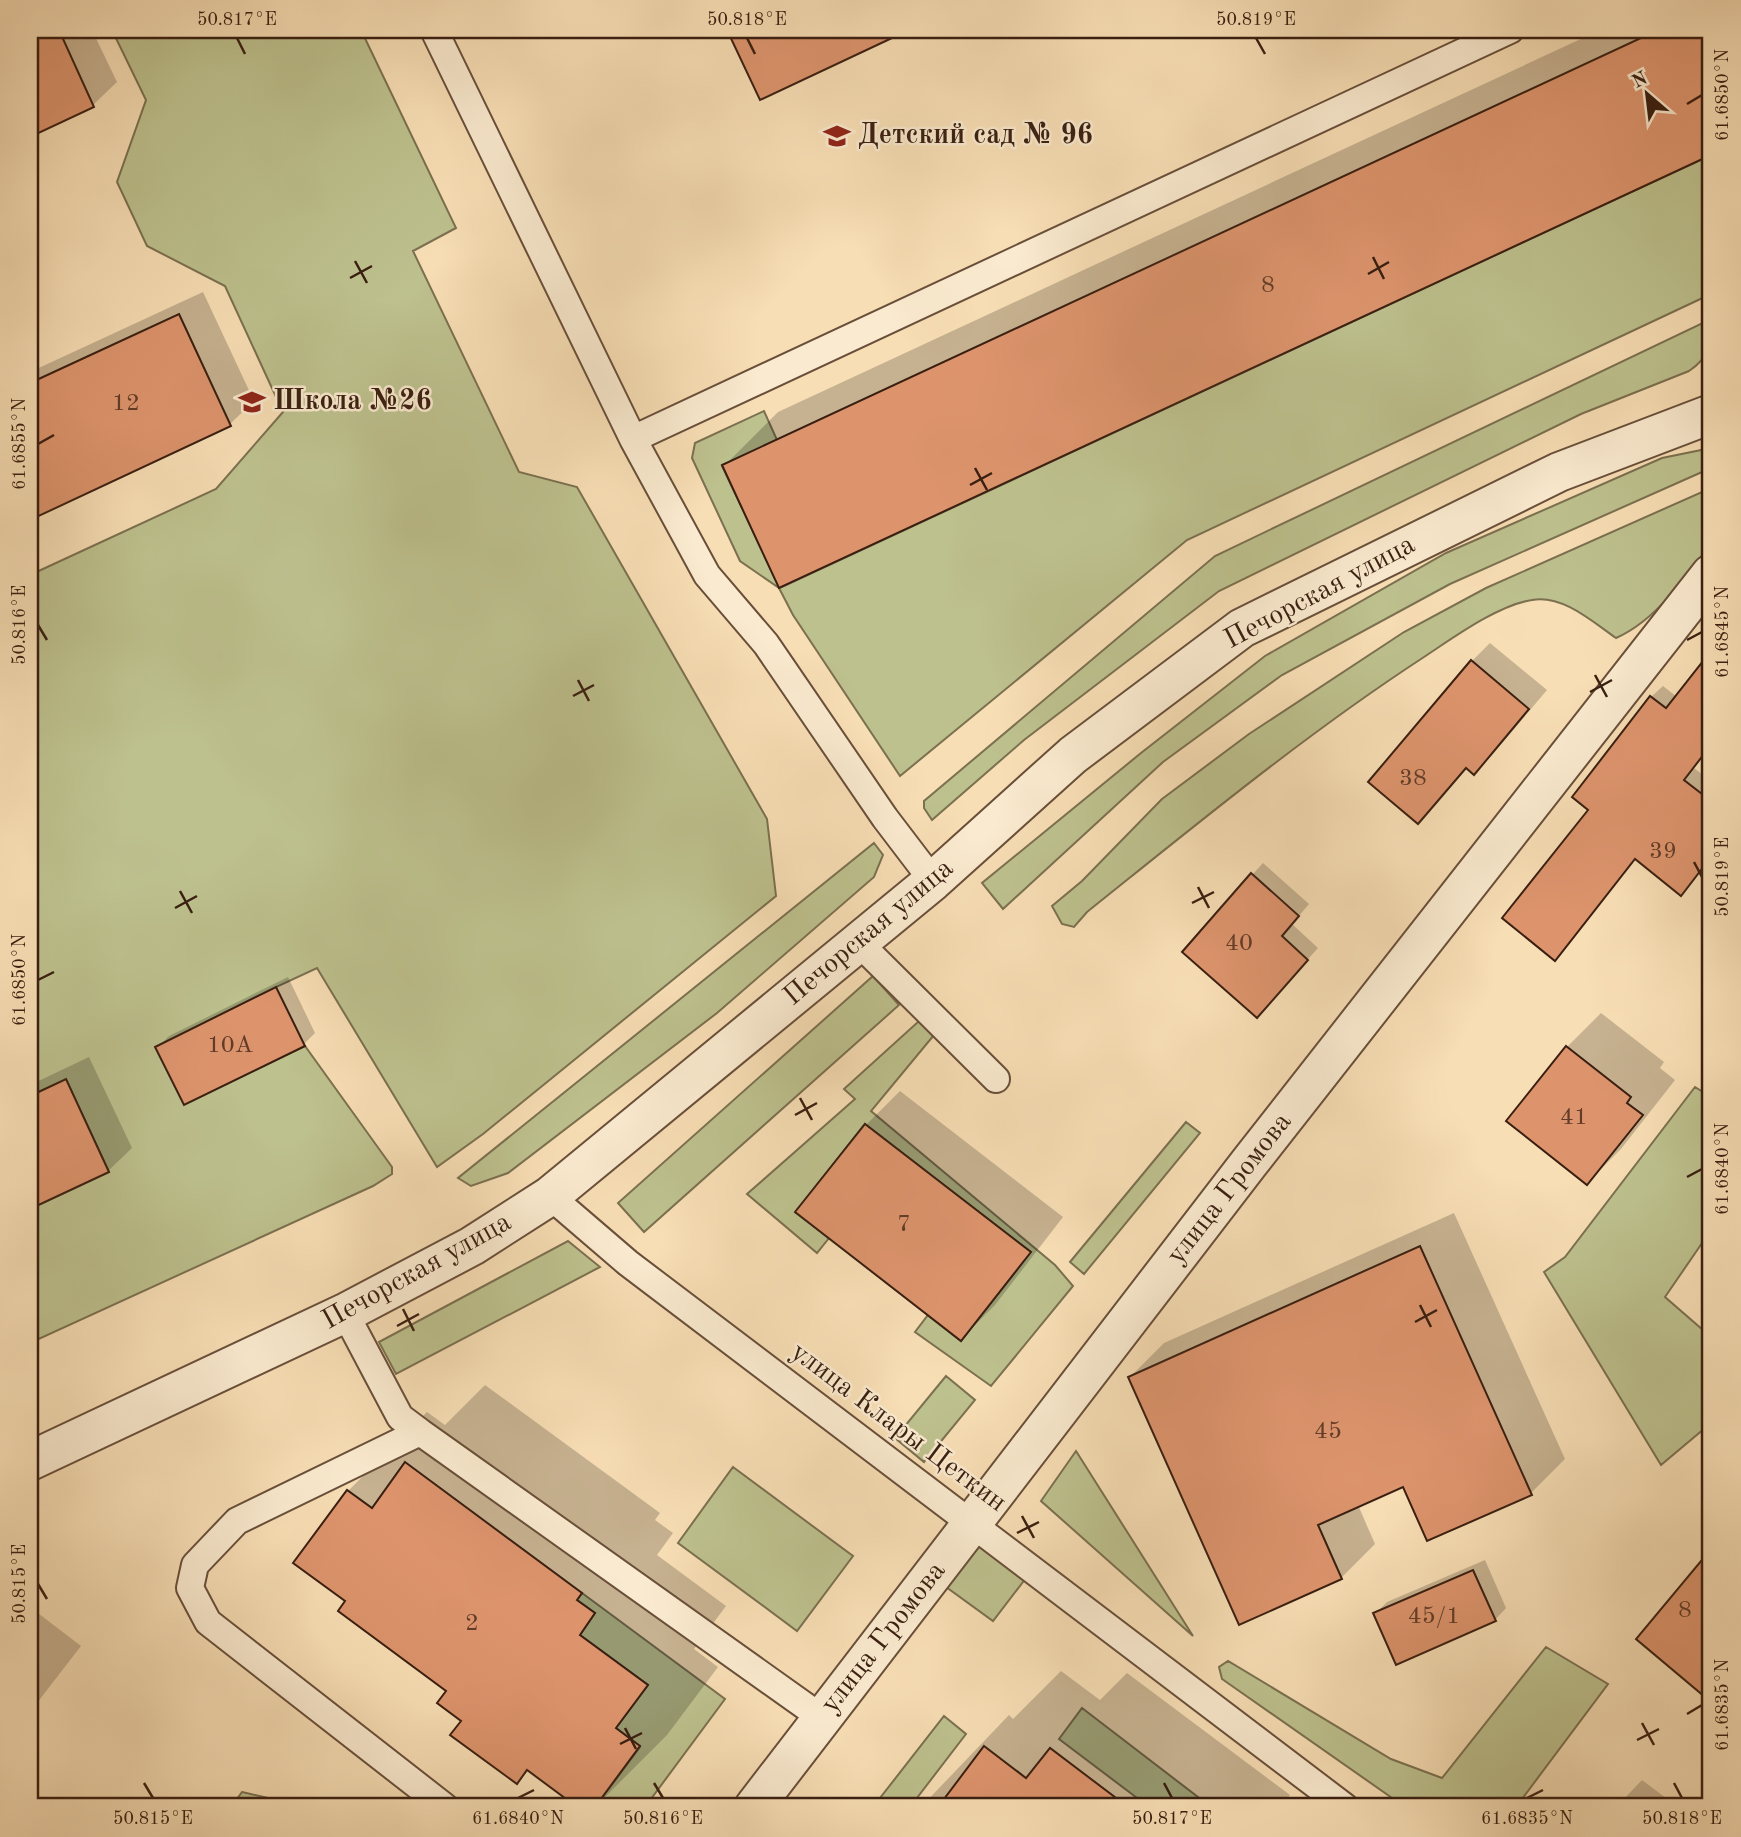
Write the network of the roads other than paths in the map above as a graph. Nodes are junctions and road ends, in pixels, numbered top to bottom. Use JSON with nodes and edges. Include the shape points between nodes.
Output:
{"nodes":[{"id":1,"x":434,"y":30,"type":"edge"},
{"id":2,"x":1510,"y":30,"type":"edge"},
{"id":3,"x":1711,"y":414,"type":"edge"},
{"id":4,"x":633,"y":439,"type":"junction"},
{"id":5,"x":1711,"y":574,"type":"edge"},
{"id":6,"x":933,"y":881,"type":"junction"},
{"id":7,"x":859,"y":943,"type":"junction"},
{"id":8,"x":996,"y":1079,"type":"dead end"},
{"id":9,"x":550,"y":1196,"type":"junction"},
{"id":10,"x":345,"y":1313,"type":"junction"},
{"id":11,"x":420,"y":1432,"type":"junction"},
{"id":12,"x":30,"y":1461,"type":"edge"},
{"id":13,"x":972,"y":1524,"type":"junction"},
{"id":14,"x":822,"y":1718,"type":"junction"},
{"id":15,"x":1315,"y":1798,"type":"edge"},
{"id":16,"x":445,"y":1807,"type":"edge"},
{"id":17,"x":754,"y":1807,"type":"edge"},
{"id":18,"x":1345,"y":1807,"type":"edge"}],
"edges":[{"from":1,"to":4,"type":"lane"},
{"from":2,"to":4,"type":"lane"},
{"from":3,"to":6,"type":"street","name":"Печорская улица","via":[[1559,472],[1242,628],[1073,755]]},
{"from":4,"to":6,"type":"lane","via":[[707,575],[766,644]]},
{"from":5,"to":13,"type":"street","name":"улица Громова"},
{"from":6,"to":7,"type":"street","name":"Печорская улица"},
{"from":7,"to":8,"type":"lane"},
{"from":7,"to":9,"type":"street","name":"Печорская улица"},
{"from":9,"to":10,"type":"street","name":"Печорская улица","via":[[472,1246]]},
{"from":9,"to":13,"type":"lane","name":"улица Клары Цеткин","via":[[628,1263]]},
{"from":10,"to":11,"type":"lane","via":[[400,1417]]},
{"from":10,"to":12,"type":"street","name":"Печорская улица"},
{"from":11,"to":14,"type":"lane"},
{"from":11,"to":16,"type":"lane","via":[[237,1521],[195,1564],[190,1588],[208,1622]]},
{"from":13,"to":14,"type":"street","name":"улица Громова"},
{"from":13,"to":15,"type":"lane","name":"улица Клары Цеткин"},
{"from":14,"to":17,"type":"street","name":"улица Громова"},
{"from":15,"to":18,"type":"lane","name":"улица Клары Цеткин"}]}
